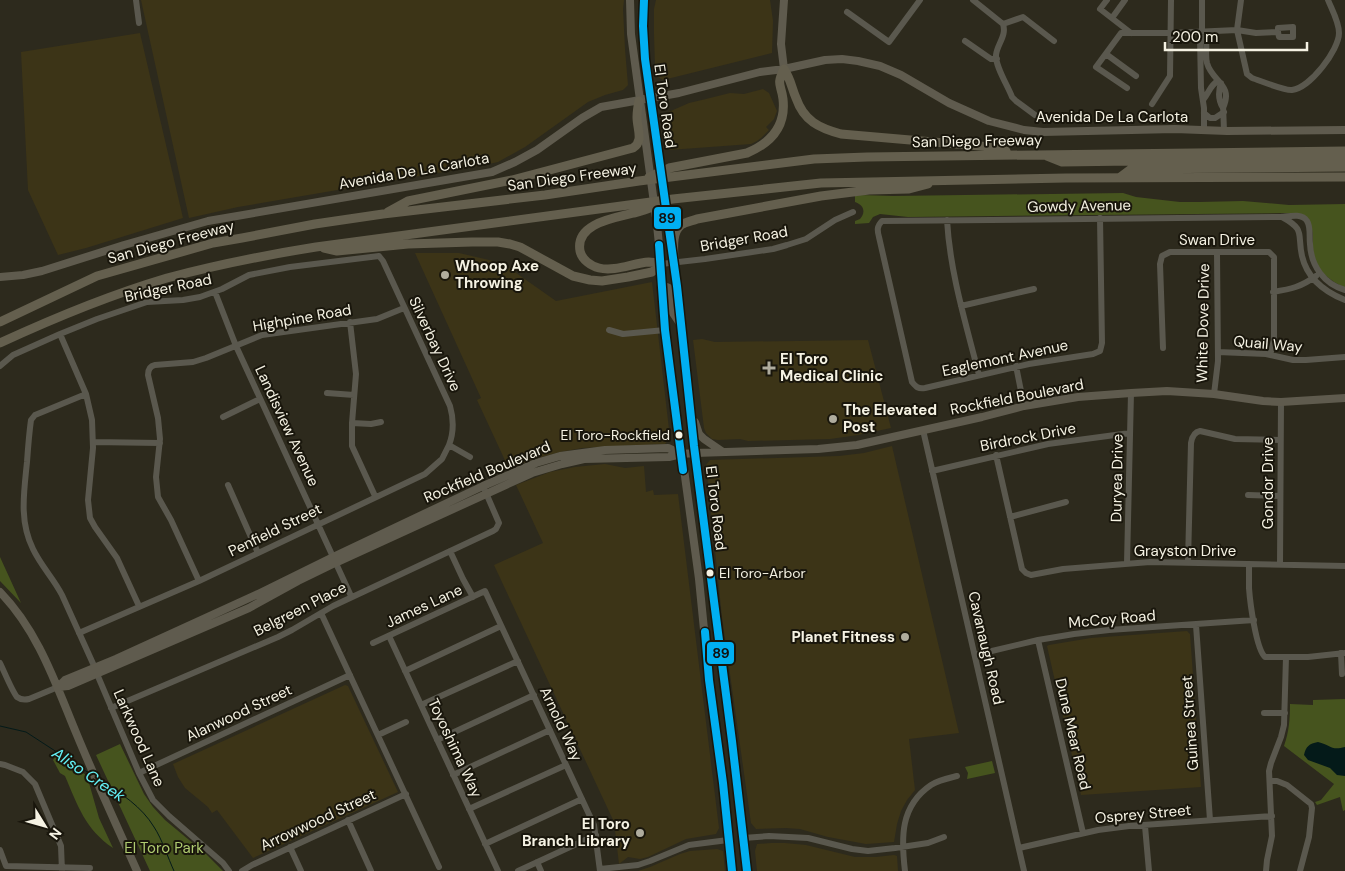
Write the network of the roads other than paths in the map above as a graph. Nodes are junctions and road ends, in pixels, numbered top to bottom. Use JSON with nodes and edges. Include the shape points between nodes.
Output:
{"nodes":[{"id":1,"x":136,"y":0,"type":"edge"},
{"id":2,"x":630,"y":0,"type":"edge"},
{"id":3,"x":644,"y":0,"type":"edge"},
{"id":4,"x":784,"y":0,"type":"edge"},
{"id":5,"x":920,"y":0,"type":"edge"},
{"id":6,"x":973,"y":0,"type":"edge"},
{"id":7,"x":1107,"y":0,"type":"edge"},
{"id":8,"x":1125,"y":0,"type":"edge"},
{"id":9,"x":1171,"y":0,"type":"edge"},
{"id":10,"x":1202,"y":0,"type":"edge"},
{"id":11,"x":1241,"y":0,"type":"edge"},
{"id":12,"x":1328,"y":0,"type":"edge"},
{"id":13,"x":847,"y":12,"type":"dead end"},
{"id":14,"x":1112,"y":18,"type":"junction"},
{"id":15,"x":139,"y":23,"type":"dead end"},
{"id":16,"x":1004,"y":24,"type":"junction"},
{"id":17,"x":1237,"y":30,"type":"junction"},
{"id":18,"x":1202,"y":32,"type":"junction"},
{"id":19,"x":1278,"y":32,"type":"dead end"},
{"id":20,"x":1131,"y":33,"type":"junction"},
{"id":21,"x":1172,"y":33,"type":"junction"},
{"id":22,"x":965,"y":41,"type":"dead end"},
{"id":23,"x":1054,"y":41,"type":"dead end"},
{"id":24,"x":1106,"y":54,"type":"junction"},
{"id":25,"x":997,"y":59,"type":"junction"},
{"id":26,"x":784,"y":69,"type":"junction"},
{"id":27,"x":1136,"y":76,"type":"dead end"},
{"id":28,"x":1220,"y":82,"type":"junction"},
{"id":29,"x":1127,"y":88,"type":"dead end"},
{"id":30,"x":651,"y":99,"type":"junction"},
{"id":31,"x":639,"y":100,"type":"junction"},
{"id":32,"x":1202,"y":100,"type":"junction"},
{"id":33,"x":1152,"y":104,"type":"dead end"},
{"id":34,"x":1223,"y":110,"type":"junction"},
{"id":35,"x":1204,"y":113,"type":"junction"},
{"id":36,"x":1035,"y":115,"type":"dead end"},
{"id":37,"x":1204,"y":130,"type":"junction"},
{"id":38,"x":1345,"y":130,"type":"edge"},
{"id":39,"x":1224,"y":131,"type":"junction"},
{"id":40,"x":1345,"y":151,"type":"edge"},
{"id":41,"x":1016,"y":154,"type":"junction"},
{"id":42,"x":1042,"y":154,"type":"junction"},
{"id":43,"x":1345,"y":158,"type":"edge"},
{"id":44,"x":1345,"y":167,"type":"edge"},
{"id":45,"x":670,"y":173,"type":"junction"},
{"id":46,"x":1345,"y":177,"type":"edge"},
{"id":47,"x":1119,"y":178,"type":"junction"},
{"id":48,"x":940,"y":180,"type":"junction"},
{"id":49,"x":643,"y":207,"type":"junction"},
{"id":50,"x":853,"y":212,"type":"dead end"},
{"id":51,"x":383,"y":214,"type":"junction"},
{"id":52,"x":1282,"y":217,"type":"junction"},
{"id":53,"x":1100,"y":218,"type":"junction"},
{"id":54,"x":947,"y":220,"type":"junction"},
{"id":55,"x":316,"y":247,"type":"junction"},
{"id":56,"x":1217,"y":253,"type":"junction"},
{"id":57,"x":379,"y":256,"type":"joint"},
{"id":58,"x":674,"y":262,"type":"junction"},
{"id":59,"x":661,"y":264,"type":"junction"},
{"id":60,"x":1316,"y":275,"type":"junction"},
{"id":61,"x":0,"y":277,"type":"edge"},
{"id":62,"x":661,"y":287,"type":"junction"},
{"id":63,"x":1034,"y":289,"type":"dead end"},
{"id":64,"x":1345,"y":290,"type":"edge"},
{"id":65,"x":215,"y":292,"type":"junction"},
{"id":66,"x":1273,"y":292,"type":"junction"},
{"id":67,"x":1345,"y":300,"type":"edge"},
{"id":68,"x":961,"y":306,"type":"junction"},
{"id":69,"x":404,"y":308,"type":"junction"},
{"id":70,"x":0,"y":322,"type":"edge"},
{"id":71,"x":350,"y":322,"type":"junction"},
{"id":72,"x":681,"y":325,"type":"junction"},
{"id":73,"x":609,"y":330,"type":"dead end"},
{"id":74,"x":665,"y":330,"type":"junction"},
{"id":75,"x":60,"y":334,"type":"junction"},
{"id":76,"x":0,"y":343,"type":"edge"},
{"id":77,"x":236,"y":346,"type":"junction"},
{"id":78,"x":1163,"y":348,"type":"dead end"},
{"id":79,"x":1218,"y":352,"type":"junction"},
{"id":80,"x":1270,"y":356,"type":"junction"},
{"id":81,"x":1345,"y":357,"type":"edge"},
{"id":82,"x":0,"y":366,"type":"edge"},
{"id":83,"x":1016,"y":366,"type":"junction"},
{"id":84,"x":979,"y":375,"type":"junction"},
{"id":85,"x":916,"y":386,"type":"joint"},
{"id":86,"x":327,"y":393,"type":"dead end"},
{"id":87,"x":1131,"y":393,"type":"junction"},
{"id":88,"x":86,"y":394,"type":"junction"},
{"id":89,"x":1214,"y":394,"type":"junction"},
{"id":90,"x":354,"y":395,"type":"junction"},
{"id":91,"x":1345,"y":398,"type":"edge"},
{"id":92,"x":260,"y":400,"type":"junction"},
{"id":93,"x":1281,"y":402,"type":"junction"},
{"id":94,"x":1024,"y":406,"type":"junction"},
{"id":95,"x":691,"y":412,"type":"junction"},
{"id":96,"x":223,"y":417,"type":"dead end"},
{"id":97,"x":352,"y":422,"type":"junction"},
{"id":98,"x":381,"y":422,"type":"dead end"},
{"id":99,"x":923,"y":430,"type":"junction"},
{"id":100,"x":1130,"y":433,"type":"junction"},
{"id":101,"x":1280,"y":440,"type":"junction"},
{"id":102,"x":93,"y":442,"type":"junction"},
{"id":103,"x":160,"y":443,"type":"junction"},
{"id":104,"x":448,"y":445,"type":"junction"},
{"id":105,"x":723,"y":452,"type":"junction"},
{"id":106,"x":695,"y":453,"type":"junction"},
{"id":107,"x":681,"y":454,"type":"junction"},
{"id":108,"x":996,"y":456,"type":"junction"},
{"id":109,"x":470,"y":457,"type":"dead end"},
{"id":110,"x":932,"y":471,"type":"junction"},
{"id":111,"x":228,"y":485,"type":"dead end"},
{"id":112,"x":485,"y":490,"type":"junction"},
{"id":113,"x":1248,"y":495,"type":"dead end"},
{"id":114,"x":375,"y":496,"type":"junction"},
{"id":115,"x":1280,"y":496,"type":"junction"},
{"id":116,"x":1066,"y":502,"type":"dead end"},
{"id":117,"x":1010,"y":516,"type":"junction"},
{"id":118,"x":318,"y":523,"type":"junction"},
{"id":119,"x":450,"y":551,"type":"junction"},
{"id":120,"x":258,"y":553,"type":"junction"},
{"id":121,"x":334,"y":560,"type":"junction"},
{"id":122,"x":1188,"y":562,"type":"junction"},
{"id":123,"x":1127,"y":563,"type":"junction"},
{"id":124,"x":1249,"y":564,"type":"junction"},
{"id":125,"x":1280,"y":564,"type":"junction"},
{"id":126,"x":1345,"y":566,"type":"edge"},
{"id":127,"x":199,"y":581,"type":"junction"},
{"id":128,"x":485,"y":591,"type":"joint"},
{"id":129,"x":0,"y":592,"type":"edge"},
{"id":130,"x":351,"y":596,"type":"junction"},
{"id":131,"x":473,"y":597,"type":"junction"},
{"id":132,"x":139,"y":606,"type":"junction"},
{"id":133,"x":321,"y":612,"type":"junction"},
{"id":134,"x":1254,"y":620,"type":"junction"},
{"id":135,"x":1196,"y":625,"type":"junction"},
{"id":136,"x":502,"y":626,"type":"junction"},
{"id":137,"x":718,"y":632,"type":"junction"},
{"id":138,"x":79,"y":633,"type":"junction"},
{"id":139,"x":705,"y":634,"type":"junction"},
{"id":140,"x":389,"y":636,"type":"junction"},
{"id":141,"x":1038,"y":640,"type":"junction"},
{"id":142,"x":373,"y":643,"type":"dead end"},
{"id":143,"x":1343,"y":653,"type":"edge"},
{"id":144,"x":975,"y":655,"type":"junction"},
{"id":145,"x":1286,"y":657,"type":"junction"},
{"id":146,"x":518,"y":661,"type":"junction"},
{"id":147,"x":0,"y":663,"type":"edge"},
{"id":148,"x":96,"y":671,"type":"junction"},
{"id":149,"x":405,"y":671,"type":"junction"},
{"id":150,"x":2,"y":673,"type":"edge"},
{"id":151,"x":1342,"y":674,"type":"dead end"},
{"id":152,"x":350,"y":675,"type":"junction"},
{"id":153,"x":58,"y":687,"type":"junction"},
{"id":154,"x":534,"y":695,"type":"junction"},
{"id":155,"x":421,"y":705,"type":"junction"},
{"id":156,"x":111,"y":708,"type":"junction"},
{"id":157,"x":1264,"y":713,"type":"dead end"},
{"id":158,"x":1285,"y":713,"type":"junction"},
{"id":159,"x":406,"y":722,"type":"dead end"},
{"id":160,"x":550,"y":730,"type":"junction"},
{"id":161,"x":378,"y":735,"type":"junction"},
{"id":162,"x":437,"y":740,"type":"junction"},
{"id":163,"x":0,"y":764,"type":"edge"},
{"id":164,"x":566,"y":765,"type":"junction"},
{"id":165,"x":139,"y":773,"type":"junction"},
{"id":166,"x":453,"y":775,"type":"junction"},
{"id":167,"x":958,"y":776,"type":"dead end"},
{"id":168,"x":1270,"y":781,"type":"junction"},
{"id":169,"x":406,"y":794,"type":"junction"},
{"id":170,"x":582,"y":799,"type":"junction"},
{"id":171,"x":469,"y":809,"type":"junction"},
{"id":172,"x":1272,"y":816,"type":"junction"},
{"id":173,"x":348,"y":820,"type":"junction"},
{"id":174,"x":1210,"y":820,"type":"junction"},
{"id":175,"x":1145,"y":826,"type":"junction"},
{"id":176,"x":1083,"y":833,"type":"junction"},
{"id":177,"x":596,"y":835,"type":"junction"},
{"id":178,"x":944,"y":837,"type":"dead end"},
{"id":179,"x":742,"y":838,"type":"junction"},
{"id":180,"x":728,"y":840,"type":"junction"},
{"id":181,"x":485,"y":844,"type":"junction"},
{"id":182,"x":290,"y":847,"type":"junction"},
{"id":183,"x":902,"y":847,"type":"junction"},
{"id":184,"x":1019,"y":848,"type":"junction"},
{"id":185,"x":0,"y":850,"type":"edge"},
{"id":186,"x":537,"y":862,"type":"junction"},
{"id":187,"x":631,"y":866,"type":"junction"},
{"id":188,"x":439,"y":867,"type":"dead end"},
{"id":189,"x":90,"y":868,"type":"dead end"},
{"id":190,"x":62,"y":869,"type":"edge"},
{"id":191,"x":600,"y":870,"type":"edge"},
{"id":192,"x":137,"y":871,"type":"edge"},
{"id":193,"x":228,"y":871,"type":"edge"},
{"id":194,"x":242,"y":871,"type":"edge"},
{"id":195,"x":301,"y":871,"type":"edge"},
{"id":196,"x":371,"y":871,"type":"edge"},
{"id":197,"x":498,"y":871,"type":"edge"},
{"id":198,"x":518,"y":871,"type":"edge"},
{"id":199,"x":541,"y":871,"type":"edge"},
{"id":200,"x":625,"y":871,"type":"edge"},
{"id":201,"x":732,"y":871,"type":"edge"},
{"id":202,"x":747,"y":871,"type":"edge"},
{"id":203,"x":905,"y":871,"type":"edge"},
{"id":204,"x":1024,"y":871,"type":"edge"},
{"id":205,"x":1149,"y":871,"type":"edge"},
{"id":206,"x":1266,"y":871,"type":"edge"},
{"id":207,"x":1300,"y":871,"type":"edge"}],
"edges":[{"from":1,"to":15,"type":"street"},
{"from":2,"to":31,"type":"main road","name":"El Toro Road"},
{"from":3,"to":30,"type":"main road","name":"El Toro Road","via":[[643,43]]},
{"from":4,"to":26,"type":"main road","via":[[781,44]]},
{"from":5,"to":13,"type":"street","via":[[889,42]]},
{"from":6,"to":16,"type":"street"},
{"from":7,"to":14,"type":"street","via":[[1100,9]]},
{"from":8,"to":14,"type":"street"},
{"from":9,"to":21,"type":"street"},
{"from":10,"to":18,"type":"street"},
{"from":11,"to":17,"type":"street"},
{"from":12,"to":17,"type":"street","via":[[1338,24],[1338,42],[1322,69],[1298,88],[1291,90],[1247,74]]},
{"from":14,"to":20,"type":"street"},
{"from":16,"to":23,"type":"street","via":[[1022,17]]},
{"from":16,"to":25,"type":"street","via":[[1005,32],[996,53]]},
{"from":17,"to":18,"type":"street"},
{"from":17,"to":19,"type":"street"},
{"from":18,"to":21,"type":"street"},
{"from":18,"to":28,"type":"street","via":[[1207,39],[1207,62]]},
{"from":18,"to":32,"type":"street"},
{"from":20,"to":21,"type":"street"},
{"from":20,"to":24,"type":"street","via":[[1121,33]]},
{"from":21,"to":33,"type":"street","via":[[1170,76]]},
{"from":22,"to":25,"type":"street","via":[[991,59]]},
{"from":24,"to":27,"type":"street"},
{"from":24,"to":29,"type":"street","via":[[1096,67]]},
{"from":25,"to":36,"type":"street","via":[[1012,97]]},
{"from":26,"to":30,"type":"main road","name":"Avenida De La Carlota"},
{"from":26,"to":37,"type":"main road","name":"Avenida De La Carlota","via":[[842,59],[880,66],[968,112],[1024,130]]},
{"from":26,"to":41,"type":"highway","via":[[802,110],[823,129],[841,134],[991,147]]},
{"from":26,"to":45,"type":"highway","via":[[778,82],[783,113],[776,132],[764,144],[747,153]]},
{"from":28,"to":32,"type":"street","via":[[1213,84]]},
{"from":28,"to":34,"type":"street","via":[[1226,94]]},
{"from":30,"to":31,"type":"main road","name":"Avenida De La Carlota"},
{"from":30,"to":58,"type":"main road","name":"El Toro Road"},
{"from":31,"to":51,"type":"highway","via":[[639,139],[633,148],[512,180],[408,201]]},
{"from":31,"to":59,"type":"main road","name":"El Toro Road"},
{"from":31,"to":61,"type":"main road","name":"Avenida De La Carlota","via":[[597,109],[537,150],[492,172],[208,222],[42,271]]},
{"from":32,"to":35,"type":"street"},
{"from":34,"to":35,"type":"street","via":[[1215,118]]},
{"from":34,"to":39,"type":"street"},
{"from":35,"to":37,"type":"street"},
{"from":37,"to":39,"type":"main road","name":"Avenida De La Carlota"},
{"from":38,"to":39,"type":"main road","name":"Avenida De La Carlota"},
{"from":40,"to":42,"type":"highway","name":"San Diego Freeway"},
{"from":41,"to":42,"type":"highway","name":"San Diego Freeway"},
{"from":41,"to":45,"type":"highway","name":"San Diego Freeway","via":[[867,157]]},
{"from":42,"to":43,"type":"highway","via":[[1062,162]]},
{"from":44,"to":47,"type":"highway","via":[[1131,169]]},
{"from":45,"to":51,"type":"highway","name":"San Diego Freeway","via":[[639,181],[545,195]]},
{"from":46,"to":47,"type":"highway"},
{"from":47,"to":48,"type":"highway"},
{"from":48,"to":49,"type":"highway","via":[[821,183],[673,199]]},
{"from":48,"to":58,"type":"highway","via":[[909,189],[821,196],[697,219],[677,230]]},
{"from":49,"to":55,"type":"highway"},
{"from":49,"to":59,"type":"highway","via":[[591,227],[582,238],[580,253],[592,266],[607,269],[649,262]]},
{"from":50,"to":58,"type":"street","name":"Bridger Road","via":[[785,246]]},
{"from":51,"to":70,"type":"highway","name":"San Diego Freeway","via":[[213,243],[97,276]]},
{"from":52,"to":53,"type":"street","name":"Gowdy Avenue"},
{"from":52,"to":60,"type":"street","via":[[1298,228],[1305,266]]},
{"from":52,"to":60,"type":"street","name":"Gowdy Avenue","via":[[1294,215],[1307,220]]},
{"from":53,"to":54,"type":"street","name":"Gowdy Avenue"},
{"from":53,"to":83,"type":"street","name":"Eaglemont Avenue","via":[[1100,351]]},
{"from":54,"to":68,"type":"street","via":[[950,257]]},
{"from":54,"to":85,"type":"street","name":"Gowdy Avenue","via":[[887,220],[879,224],[879,237],[912,382]]},
{"from":55,"to":59,"type":"highway","via":[[337,251],[408,244],[504,243],[520,247],[573,276],[596,280],[652,272]]},
{"from":55,"to":76,"type":"highway","via":[[269,254],[167,278],[76,309]]},
{"from":56,"to":66,"type":"street","name":"Swan Drive","via":[[1272,254]]},
{"from":56,"to":78,"type":"street","name":"Swan Drive","via":[[1170,252],[1162,256]]},
{"from":56,"to":79,"type":"street","name":"White Dove Drive"},
{"from":57,"to":65,"type":"street","name":"Bridger Road","via":[[249,275]]},
{"from":57,"to":69,"type":"street","name":"Silverbay Drive"},
{"from":58,"to":59,"type":"street","name":"Bridger Road"},
{"from":58,"to":72,"type":"main road","name":"El Toro Road"},
{"from":59,"to":62,"type":"main road","name":"El Toro Road"},
{"from":60,"to":64,"type":"street"},
{"from":60,"to":66,"type":"street","via":[[1295,288]]},
{"from":60,"to":67,"type":"street","via":[[1325,290]]},
{"from":62,"to":72,"type":"main road","via":[[669,288],[673,313]]},
{"from":62,"to":74,"type":"main road","name":"El Toro Road"},
{"from":63,"to":68,"type":"street"},
{"from":65,"to":75,"type":"street","name":"Bridger Road","via":[[183,300],[147,302]]},
{"from":65,"to":77,"type":"street","name":"Landisview Avenue"},
{"from":66,"to":80,"type":"street","via":[[1274,340]]},
{"from":68,"to":84,"type":"street"},
{"from":69,"to":71,"type":"street","name":"Highpine Road","via":[[381,318]]},
{"from":69,"to":104,"type":"street","name":"Silverbay Drive","via":[[450,406],[453,425]]},
{"from":71,"to":77,"type":"street","name":"Highpine Road","via":[[262,335]]},
{"from":71,"to":90,"type":"street","via":[[356,374]]},
{"from":72,"to":95,"type":"main road","name":"El Toro Road"},
{"from":73,"to":74,"type":"street","via":[[623,334]]},
{"from":74,"to":107,"type":"main road","name":"El Toro Road"},
{"from":75,"to":82,"type":"street","name":"Bridger Road","via":[[13,355]]},
{"from":75,"to":88,"type":"street"},
{"from":77,"to":92,"type":"street","name":"Landisview Avenue"},
{"from":77,"to":103,"type":"street","name":"Highpine Road","via":[[193,362],[155,365],[148,370]]},
{"from":79,"to":80,"type":"street","name":"Quail Way"},
{"from":79,"to":89,"type":"street","name":"White Dove Drive"},
{"from":80,"to":81,"type":"street","name":"Quail Way","via":[[1300,360]]},
{"from":83,"to":84,"type":"street","name":"Eaglemont Avenue"},
{"from":83,"to":94,"type":"street"},
{"from":84,"to":85,"type":"street","name":"Eaglemont Avenue","via":[[925,388]]},
{"from":86,"to":90,"type":"street"},
{"from":87,"to":89,"type":"main road","name":"Rockfield Boulevard","via":[[1178,391]]},
{"from":87,"to":94,"type":"main road","name":"Rockfield Boulevard"},
{"from":87,"to":100,"type":"street","name":"Duryea Drive"},
{"from":88,"to":102,"type":"street"},
{"from":88,"to":138,"type":"street","name":"Larkwood Lane","via":[[35,415],[31,420],[23,503],[32,548],[57,585]]},
{"from":89,"to":93,"type":"main road","name":"Rockfield Boulevard"},
{"from":90,"to":97,"type":"street"},
{"from":91,"to":93,"type":"main road","name":"Rockfield Boulevard"},
{"from":92,"to":96,"type":"street"},
{"from":92,"to":118,"type":"street","name":"Landisview Avenue"},
{"from":93,"to":101,"type":"street","name":"Gondor Drive"},
{"from":94,"to":99,"type":"main road","name":"Rockfield Boulevard"},
{"from":95,"to":105,"type":"main road","via":[[699,434]]},
{"from":95,"to":106,"type":"main road","name":"El Toro Road"},
{"from":97,"to":98,"type":"street"},
{"from":97,"to":114,"type":"street","via":[[354,451]]},
{"from":99,"to":105,"type":"main road","name":"Rockfield Boulevard","via":[[831,448]]},
{"from":99,"to":110,"type":"street","name":"Cavanaugh Road"},
{"from":100,"to":108,"type":"street","name":"Birdrock Drive","via":[[1068,440]]},
{"from":100,"to":123,"type":"street","name":"Duryea Drive"},
{"from":101,"to":115,"type":"street","name":"Gondor Drive"},
{"from":101,"to":122,"type":"street","via":[[1235,439],[1200,431],[1195,433],[1191,443]]},
{"from":102,"to":103,"type":"street"},
{"from":102,"to":132,"type":"street","via":[[88,500],[90,518],[117,558]]},
{"from":103,"to":127,"type":"street","via":[[156,477],[158,496]]},
{"from":104,"to":109,"type":"street"},
{"from":104,"to":114,"type":"street","name":"Penfield Street","via":[[442,459],[425,474]]},
{"from":105,"to":106,"type":"main road","name":"Rockfield Boulevard"},
{"from":106,"to":107,"type":"main road","name":"Rockfield Boulevard"},
{"from":106,"to":137,"type":"main road","name":"El Toro Road"},
{"from":107,"to":112,"type":"main road","name":"Rockfield Boulevard","via":[[596,458],[562,464]]},
{"from":107,"to":139,"type":"main road","name":"El Toro Road"},
{"from":108,"to":110,"type":"street","name":"Birdrock Drive"},
{"from":108,"to":117,"type":"street"},
{"from":110,"to":144,"type":"street","name":"Cavanaugh Road"},
{"from":111,"to":120,"type":"street"},
{"from":112,"to":119,"type":"street","name":"Belgreen Place","via":[[498,526]]},
{"from":112,"to":121,"type":"main road","name":"Rockfield Boulevard"},
{"from":113,"to":115,"type":"street"},
{"from":114,"to":118,"type":"street","name":"Penfield Street"},
{"from":115,"to":125,"type":"street","name":"Gondor Drive"},
{"from":116,"to":117,"type":"street"},
{"from":117,"to":123,"type":"street","name":"Grayston Drive","via":[[1020,563],[1026,573]]},
{"from":118,"to":120,"type":"street","name":"Penfield Street"},
{"from":118,"to":121,"type":"street","name":"Landisview Avenue"},
{"from":119,"to":130,"type":"street","name":"Belgreen Place"},
{"from":119,"to":131,"type":"street"},
{"from":120,"to":127,"type":"street","name":"Penfield Street"},
{"from":121,"to":130,"type":"street","name":"Landisview Avenue"},
{"from":121,"to":148,"type":"main road","name":"Rockfield Boulevard"},
{"from":122,"to":123,"type":"street","name":"Grayston Drive"},
{"from":122,"to":124,"type":"street","name":"Grayston Drive"},
{"from":124,"to":125,"type":"street","name":"Grayston Drive"},
{"from":124,"to":134,"type":"street"},
{"from":125,"to":126,"type":"street","name":"Grayston Drive"},
{"from":127,"to":132,"type":"street","name":"Penfield Street"},
{"from":128,"to":131,"type":"street","name":"James Lane"},
{"from":128,"to":136,"type":"street","name":"Arnold Way"},
{"from":129,"to":153,"type":"main road","via":[[30,630]]},
{"from":130,"to":133,"type":"street","name":"Belgreen Place"},
{"from":131,"to":140,"type":"street","name":"James Lane"},
{"from":132,"to":138,"type":"street","name":"Penfield Street"},
{"from":133,"to":152,"type":"street"},
{"from":133,"to":156,"type":"street","name":"Belgreen Place","via":[[292,630]]},
{"from":134,"to":135,"type":"street","name":"McCoy Road"},
{"from":134,"to":145,"type":"street","via":[[1260,652],[1265,657]]},
{"from":135,"to":141,"type":"street","name":"McCoy Road","via":[[1091,632]]},
{"from":135,"to":174,"type":"street","name":"Guinea Street"},
{"from":136,"to":146,"type":"street","name":"Arnold Way"},
{"from":136,"to":149,"type":"street"},
{"from":137,"to":139,"type":"main road"},
{"from":137,"to":179,"type":"main road","name":"El Toro Road"},
{"from":138,"to":148,"type":"street","name":"Larkwood Lane"},
{"from":139,"to":180,"type":"main road","name":"El Toro Road"},
{"from":140,"to":142,"type":"street","name":"James Lane"},
{"from":140,"to":149,"type":"street","name":"Toyoshima Way"},
{"from":141,"to":144,"type":"street","name":"McCoy Road"},
{"from":141,"to":176,"type":"street","name":"Dune Mear Road"},
{"from":143,"to":145,"type":"street"},
{"from":143,"to":151,"type":"street"},
{"from":144,"to":184,"type":"street","name":"Cavanaugh Road"},
{"from":145,"to":158,"type":"street"},
{"from":146,"to":154,"type":"street","name":"Arnold Way"},
{"from":146,"to":155,"type":"street"},
{"from":147,"to":150,"type":"street"},
{"from":148,"to":153,"type":"main road","name":"Rockfield Boulevard","via":[[65,680]]},
{"from":148,"to":156,"type":"street","name":"Larkwood Lane"},
{"from":149,"to":155,"type":"street","name":"Toyoshima Way"},
{"from":150,"to":153,"type":"street","name":"Rockfield Boulevard","via":[[17,697],[23,700]]},
{"from":152,"to":161,"type":"street"},
{"from":152,"to":165,"type":"street","name":"Alanwood Street"},
{"from":153,"to":192,"type":"main road"},
{"from":154,"to":160,"type":"street","name":"Arnold Way"},
{"from":154,"to":162,"type":"street"},
{"from":155,"to":162,"type":"street","name":"Toyoshima Way"},
{"from":156,"to":165,"type":"street","name":"Larkwood Lane"},
{"from":157,"to":158,"type":"street"},
{"from":158,"to":168,"type":"street","via":[[1282,737],[1269,771]]},
{"from":159,"to":161,"type":"street"},
{"from":160,"to":164,"type":"street","name":"Arnold Way"},
{"from":160,"to":166,"type":"street"},
{"from":161,"to":169,"type":"street"},
{"from":162,"to":166,"type":"street","name":"Toyoshima Way"},
{"from":163,"to":190,"type":"street","via":[[22,772],[35,784],[61,846]]},
{"from":164,"to":170,"type":"street","name":"Arnold Way"},
{"from":164,"to":171,"type":"street"},
{"from":165,"to":193,"type":"street","name":"Larkwood Lane","via":[[158,806]]},
{"from":166,"to":171,"type":"street","name":"Toyoshima Way"},
{"from":167,"to":183,"type":"street","via":[[932,785],[919,796],[905,819]]},
{"from":168,"to":172,"type":"street"},
{"from":168,"to":207,"type":"street","via":[[1287,785],[1311,804],[1309,837]]},
{"from":169,"to":173,"type":"street","name":"Arrowwood Street"},
{"from":169,"to":188,"type":"street"},
{"from":170,"to":177,"type":"street","name":"Arnold Way"},
{"from":170,"to":181,"type":"street"},
{"from":171,"to":181,"type":"street","name":"Toyoshima Way"},
{"from":172,"to":174,"type":"street","name":"Osprey Street"},
{"from":172,"to":206,"type":"street"},
{"from":173,"to":182,"type":"street","name":"Arrowwood Street"},
{"from":173,"to":196,"type":"street"},
{"from":174,"to":175,"type":"street","name":"Osprey Street"},
{"from":175,"to":176,"type":"street","name":"Osprey Street"},
{"from":175,"to":205,"type":"street"},
{"from":176,"to":184,"type":"street","name":"Osprey Street"},
{"from":177,"to":186,"type":"street"},
{"from":177,"to":191,"type":"street","name":"Arnold Way"},
{"from":178,"to":183,"type":"street"},
{"from":179,"to":180,"type":"main road"},
{"from":179,"to":183,"type":"street","via":[[808,838],[868,851]]},
{"from":179,"to":202,"type":"main road","name":"El Toro Road"},
{"from":180,"to":187,"type":"street","via":[[688,845]]},
{"from":180,"to":201,"type":"main road","name":"El Toro Road"},
{"from":181,"to":197,"type":"street","name":"Toyoshima Way"},
{"from":182,"to":194,"type":"street","name":"Arrowwood Street"},
{"from":182,"to":195,"type":"street"},
{"from":183,"to":203,"type":"street"},
{"from":184,"to":204,"type":"street","name":"Cavanaugh Road"},
{"from":185,"to":190,"type":"street","via":[[6,866]]},
{"from":186,"to":198,"type":"street"},
{"from":186,"to":199,"type":"street"},
{"from":187,"to":191,"type":"street"},
{"from":187,"to":200,"type":"street"},
{"from":189,"to":190,"type":"street"}]}
